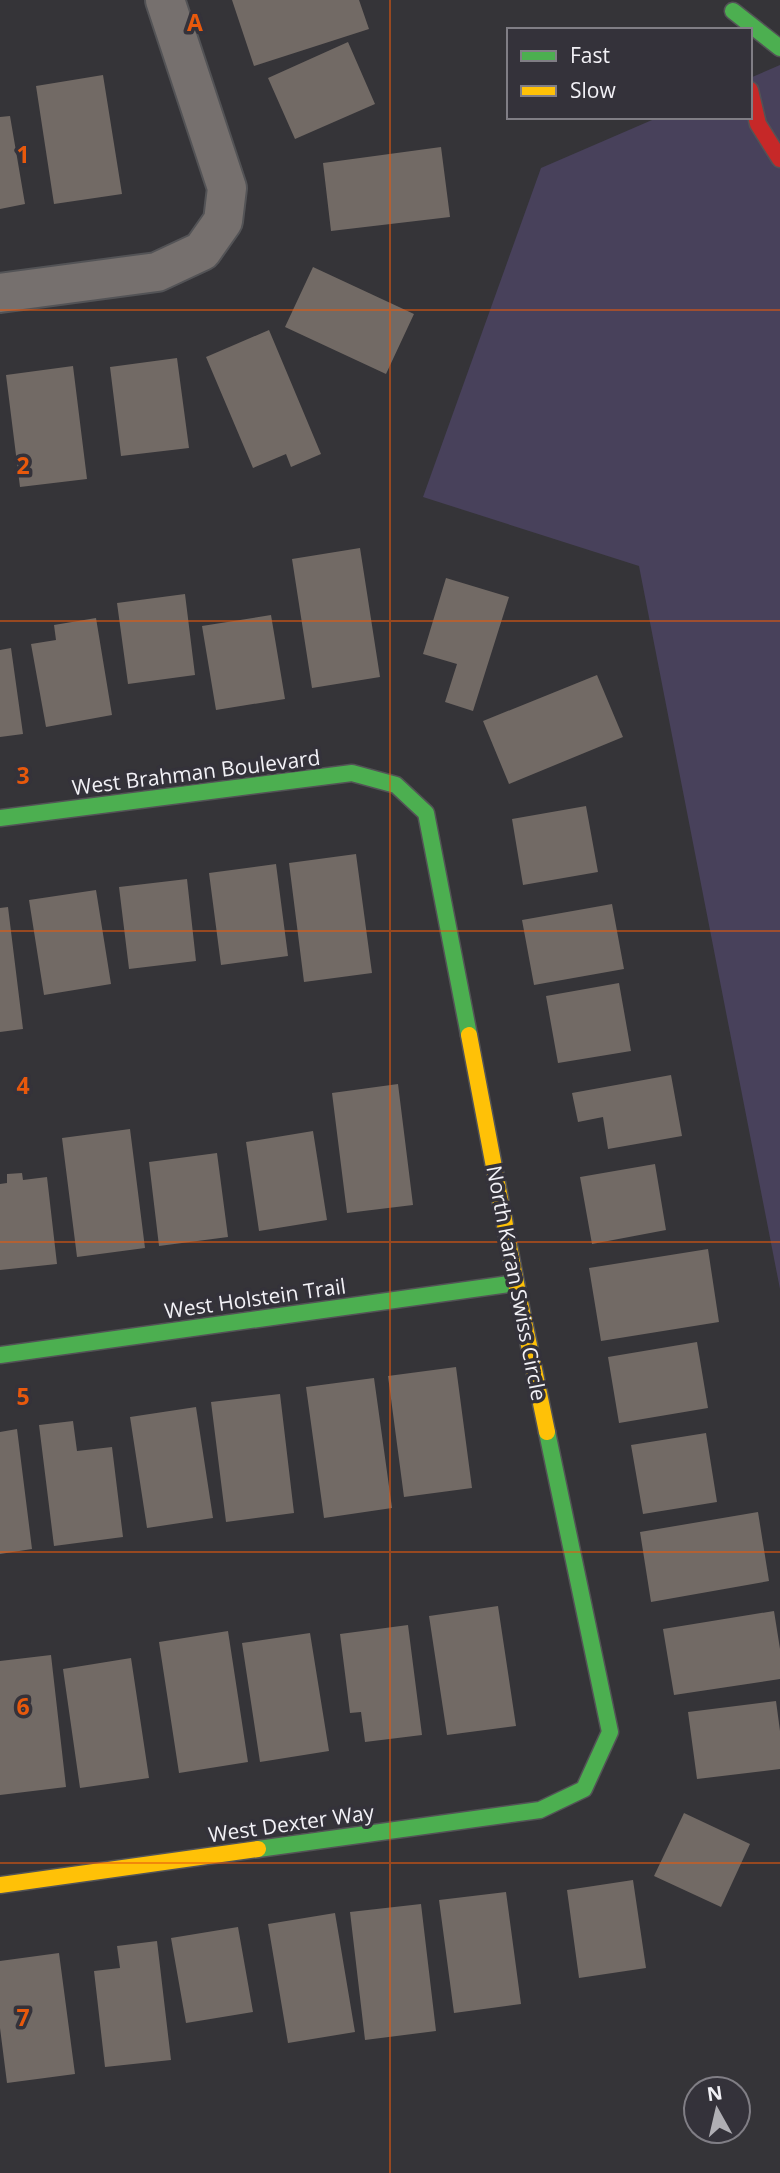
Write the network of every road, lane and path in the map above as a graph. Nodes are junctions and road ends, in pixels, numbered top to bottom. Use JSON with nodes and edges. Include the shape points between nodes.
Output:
{"nodes":[{"id":1,"x":164,"y":0,"type":"edge"},
{"id":2,"x":730,"y":6,"type":"edge"},
{"id":3,"x":736,"y":28,"type":"edge"},
{"id":4,"x":780,"y":48,"type":"edge"},
{"id":5,"x":752,"y":98,"type":"edge"},
{"id":6,"x":780,"y":159,"type":"edge"},
{"id":7,"x":0,"y":293,"type":"edge"},
{"id":8,"x":396,"y":785,"type":"joint"},
{"id":9,"x":0,"y":818,"type":"edge"},
{"id":10,"x":516,"y":1283,"type":"junction"},
{"id":11,"x":0,"y":1355,"type":"edge"},
{"id":12,"x":584,"y":1789,"type":"joint"},
{"id":13,"x":0,"y":1885,"type":"edge"}],
"edges":[{"from":1,"to":7,"type":"street","via":[[227,188],[223,221],[202,251],[157,272]]},
{"from":2,"to":3,"type":"street"},
{"from":2,"to":4,"type":"street"},
{"from":5,"to":6,"type":"street","via":[[758,124]]},
{"from":8,"to":9,"type":"street","name":"West Brahman Boulevard","via":[[352,773]]},
{"from":8,"to":10,"type":"street","name":"North Karan Swiss Circle","via":[[426,813]]},
{"from":10,"to":11,"type":"street","name":"West Holstein Trail"},
{"from":10,"to":12,"type":"street","name":"North Karan Swiss Circle","via":[[610,1732]]},
{"from":12,"to":13,"type":"street","name":"West Dexter Way","via":[[540,1810]]}]}
